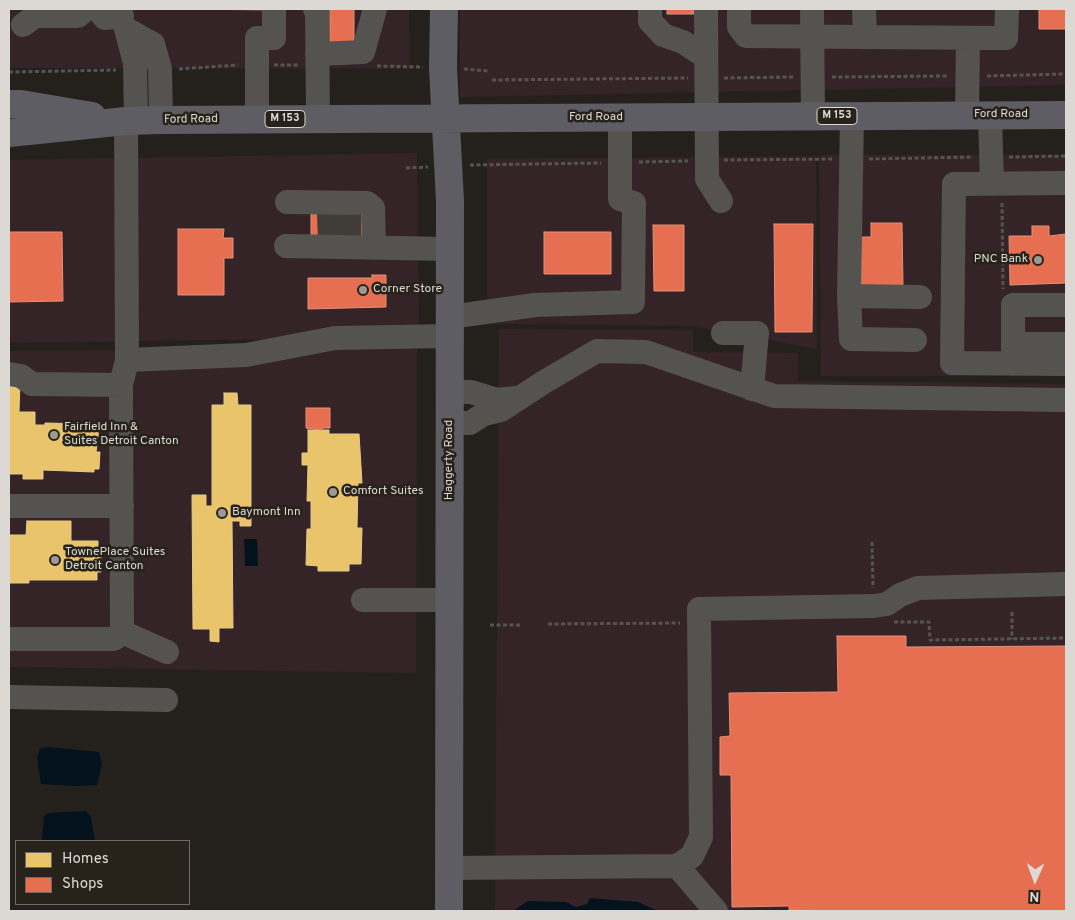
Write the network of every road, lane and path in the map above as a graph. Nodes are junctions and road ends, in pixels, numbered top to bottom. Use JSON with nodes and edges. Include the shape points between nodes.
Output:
{"nodes":[{"id":1,"x":86,"y":9,"type":"edge"},
{"id":2,"x":97,"y":9,"type":"edge"},
{"id":3,"x":274,"y":9,"type":"edge"},
{"id":4,"x":315,"y":9,"type":"edge"},
{"id":5,"x":375,"y":9,"type":"edge"},
{"id":6,"x":444,"y":9,"type":"edge"},
{"id":7,"x":650,"y":9,"type":"edge"},
{"id":8,"x":706,"y":9,"type":"edge"},
{"id":9,"x":740,"y":9,"type":"edge"},
{"id":10,"x":812,"y":9,"type":"edge"},
{"id":11,"x":864,"y":9,"type":"edge"},
{"id":12,"x":1007,"y":9,"type":"edge"},
{"id":13,"x":16,"y":12,"type":"edge"},
{"id":14,"x":123,"y":18,"type":"edge"},
{"id":15,"x":812,"y":36,"type":"junction"},
{"id":16,"x":864,"y":37,"type":"junction"},
{"id":17,"x":968,"y":38,"type":"junction"},
{"id":18,"x":317,"y":54,"type":"junction"},
{"id":19,"x":706,"y":67,"type":"junction"},
{"id":20,"x":1066,"y":74,"type":"edge"},
{"id":21,"x":813,"y":76,"type":"junction"},
{"id":22,"x":967,"y":76,"type":"junction"},
{"id":23,"x":492,"y":80,"type":"dead end"},
{"id":24,"x":9,"y":104,"type":"edge"},
{"id":25,"x":979,"y":115,"type":"junction"},
{"id":26,"x":1066,"y":115,"type":"edge"},
{"id":27,"x":813,"y":116,"type":"junction"},
{"id":28,"x":852,"y":116,"type":"junction"},
{"id":29,"x":318,"y":118,"type":"junction"},
{"id":30,"x":620,"y":118,"type":"junction"},
{"id":31,"x":706,"y":118,"type":"junction"},
{"id":32,"x":257,"y":119,"type":"junction"},
{"id":33,"x":445,"y":119,"type":"junction"},
{"id":34,"x":141,"y":120,"type":"junction"},
{"id":35,"x":9,"y":133,"type":"edge"},
{"id":36,"x":1066,"y":156,"type":"edge"},
{"id":37,"x":999,"y":157,"type":"dead end"},
{"id":38,"x":1063,"y":183,"type":"edge"},
{"id":39,"x":991,"y":189,"type":"junction"},
{"id":40,"x":720,"y":201,"type":"dead end"},
{"id":41,"x":287,"y":202,"type":"dead end"},
{"id":42,"x":286,"y":246,"type":"dead end"},
{"id":43,"x":374,"y":248,"type":"junction"},
{"id":44,"x":450,"y":249,"type":"junction"},
{"id":45,"x":1003,"y":290,"type":"dead end"},
{"id":46,"x":849,"y":296,"type":"junction"},
{"id":47,"x":920,"y":297,"type":"dead end"},
{"id":48,"x":1066,"y":305,"type":"edge"},
{"id":49,"x":450,"y":327,"type":"junction"},
{"id":50,"x":723,"y":333,"type":"dead end"},
{"id":51,"x":915,"y":340,"type":"dead end"},
{"id":52,"x":1066,"y":344,"type":"edge"},
{"id":53,"x":1013,"y":354,"type":"junction"},
{"id":54,"x":128,"y":360,"type":"junction"},
{"id":55,"x":968,"y":364,"type":"junction"},
{"id":56,"x":1066,"y":364,"type":"edge"},
{"id":57,"x":9,"y":374,"type":"edge"},
{"id":58,"x":122,"y":385,"type":"junction"},
{"id":59,"x":752,"y":389,"type":"junction"},
{"id":60,"x":450,"y":392,"type":"junction"},
{"id":61,"x":520,"y":398,"type":"junction"},
{"id":62,"x":967,"y":399,"type":"junction"},
{"id":63,"x":1066,"y":400,"type":"edge"},
{"id":64,"x":450,"y":422,"type":"junction"},
{"id":65,"x":9,"y":506,"type":"edge"},
{"id":66,"x":122,"y":506,"type":"junction"},
{"id":67,"x":872,"y":542,"type":"dead end"},
{"id":68,"x":1066,"y":584,"type":"edge"},
{"id":69,"x":873,"y":591,"type":"dead end"},
{"id":70,"x":363,"y":600,"type":"dead end"},
{"id":71,"x":449,"y":600,"type":"junction"},
{"id":72,"x":1012,"y":612,"type":"dead end"},
{"id":73,"x":686,"y":622,"type":"dead end"},
{"id":74,"x":930,"y":622,"type":"dead end"},
{"id":75,"x":548,"y":624,"type":"dead end"},
{"id":76,"x":490,"y":625,"type":"dead end"},
{"id":77,"x":522,"y":625,"type":"dead end"},
{"id":78,"x":122,"y":632,"type":"junction"},
{"id":79,"x":1066,"y":638,"type":"edge"},
{"id":80,"x":9,"y":639,"type":"edge"},
{"id":81,"x":1012,"y":639,"type":"junction"},
{"id":82,"x":167,"y":652,"type":"dead end"},
{"id":83,"x":9,"y":697,"type":"edge"},
{"id":84,"x":166,"y":700,"type":"dead end"},
{"id":85,"x":677,"y":866,"type":"junction"},
{"id":86,"x":449,"y":868,"type":"junction"},
{"id":87,"x":448,"y":911,"type":"edge"},
{"id":88,"x":716,"y":911,"type":"edge"}],
"edges":[{"from":1,"to":13,"type":"lane","via":[[78,16],[35,16],[23,25]]},
{"from":2,"to":14,"type":"lane","via":[[106,18]]},
{"from":3,"to":32,"type":"lane","via":[[274,38],[257,38]]},
{"from":4,"to":18,"type":"lane"},
{"from":5,"to":18,"type":"lane","via":[[363,52]]},
{"from":6,"to":33,"type":"main road","name":"Haggerty Road"},
{"from":7,"to":19,"type":"lane","via":[[650,21],[663,35],[683,42]]},
{"from":8,"to":19,"type":"lane"},
{"from":9,"to":15,"type":"lane","via":[[740,27],[746,36]]},
{"from":10,"to":15,"type":"lane"},
{"from":11,"to":16,"type":"lane"},
{"from":12,"to":17,"type":"lane","via":[[1006,38]]},
{"from":14,"to":34,"type":"lane","via":[[153,44],[160,69]]},
{"from":15,"to":16,"type":"lane"},
{"from":15,"to":21,"type":"lane"},
{"from":16,"to":17,"type":"lane"},
{"from":17,"to":22,"type":"lane"},
{"from":18,"to":29,"type":"lane"},
{"from":19,"to":21,"type":"path"},
{"from":19,"to":23,"type":"path"},
{"from":19,"to":31,"type":"lane"},
{"from":20,"to":22,"type":"path"},
{"from":21,"to":22,"type":"path"},
{"from":21,"to":27,"type":"lane"},
{"from":22,"to":25,"type":"lane"},
{"from":24,"to":34,"type":"main road","name":"Ford Road","number":"M 153"},
{"from":25,"to":26,"type":"main road","name":"Ford Road","number":"M 153"},
{"from":25,"to":28,"type":"main road","name":"Ford Road","number":"M 153"},
{"from":25,"to":39,"type":"lane"},
{"from":27,"to":28,"type":"main road","name":"Ford Road","number":"M 153"},
{"from":27,"to":31,"type":"main road","name":"Ford Road","number":"M 153"},
{"from":28,"to":46,"type":"lane"},
{"from":29,"to":32,"type":"main road","name":"Ford Road","number":"M 153"},
{"from":29,"to":33,"type":"main road","name":"Ford Road","number":"M 153"},
{"from":30,"to":31,"type":"main road","name":"Ford Road","number":"M 153"},
{"from":30,"to":33,"type":"main road","name":"Ford Road","number":"M 153"},
{"from":30,"to":49,"type":"lane","via":[[620,199],[634,204],[633,302],[535,305]]},
{"from":31,"to":40,"type":"lane","via":[[707,179]]},
{"from":32,"to":34,"type":"main road","name":"Ford Road","number":"M 153"},
{"from":33,"to":44,"type":"main road","name":"Haggerty Road"},
{"from":34,"to":35,"type":"main road","name":"Ford Road","number":"M 153"},
{"from":34,"to":54,"type":"lane"},
{"from":36,"to":37,"type":"path"},
{"from":38,"to":39,"type":"lane"},
{"from":39,"to":45,"type":"path"},
{"from":39,"to":55,"type":"lane","via":[[954,184],[952,363]]},
{"from":41,"to":43,"type":"lane","via":[[339,208],[367,203],[373,208]]},
{"from":42,"to":43,"type":"lane","via":[[339,244]]},
{"from":43,"to":44,"type":"lane"},
{"from":44,"to":49,"type":"main road","name":"Haggerty Road"},
{"from":46,"to":47,"type":"lane"},
{"from":46,"to":51,"type":"lane","via":[[851,339]]},
{"from":48,"to":53,"type":"lane","via":[[1013,305]]},
{"from":49,"to":54,"type":"lane","via":[[336,338],[246,355]]},
{"from":49,"to":60,"type":"main road","name":"Haggerty Road"},
{"from":50,"to":59,"type":"lane","via":[[757,334]]},
{"from":52,"to":53,"type":"lane"},
{"from":53,"to":55,"type":"lane"},
{"from":53,"to":56,"type":"lane"},
{"from":54,"to":58,"type":"lane"},
{"from":55,"to":62,"type":"lane"},
{"from":57,"to":58,"type":"lane","via":[[21,376],[32,384]]},
{"from":58,"to":66,"type":"lane"},
{"from":59,"to":61,"type":"lane","via":[[646,352],[597,352]]},
{"from":59,"to":62,"type":"lane","via":[[774,396]]},
{"from":60,"to":61,"type":"lane","via":[[471,392],[497,400]]},
{"from":60,"to":64,"type":"main road","name":"Haggerty Road"},
{"from":61,"to":64,"type":"lane","via":[[470,423]]},
{"from":62,"to":63,"type":"lane"},
{"from":64,"to":71,"type":"main road","name":"Haggerty Road"},
{"from":65,"to":66,"type":"lane"},
{"from":66,"to":78,"type":"lane"},
{"from":67,"to":69,"type":"path"},
{"from":68,"to":85,"type":"lane","via":[[918,588],[887,604],[874,606],[699,609],[702,836],[692,856]]},
{"from":70,"to":71,"type":"lane"},
{"from":71,"to":86,"type":"main road","name":"Haggerty Road"},
{"from":72,"to":81,"type":"path"},
{"from":73,"to":75,"type":"path"},
{"from":74,"to":81,"type":"path","via":[[930,640]]},
{"from":76,"to":77,"type":"path"},
{"from":78,"to":80,"type":"lane","via":[[114,640]]},
{"from":78,"to":82,"type":"lane"},
{"from":79,"to":81,"type":"path"},
{"from":83,"to":84,"type":"lane"},
{"from":85,"to":86,"type":"lane"},
{"from":85,"to":88,"type":"lane"},
{"from":86,"to":87,"type":"main road","name":"Haggerty Road"}]}
